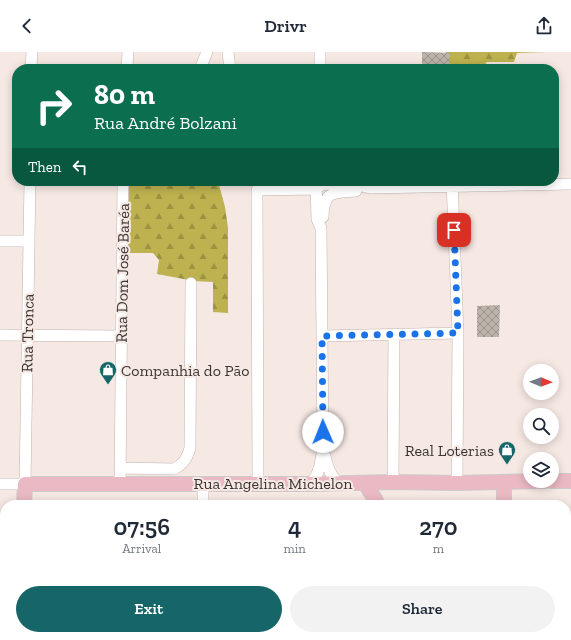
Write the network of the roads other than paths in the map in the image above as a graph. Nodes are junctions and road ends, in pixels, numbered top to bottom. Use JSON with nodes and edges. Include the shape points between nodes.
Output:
{"nodes":[{"id":1,"x":32,"y":52,"type":"edge"},
{"id":2,"x":128,"y":52,"type":"edge"},
{"id":3,"x":207,"y":52,"type":"edge"},
{"id":4,"x":228,"y":52,"type":"edge"},
{"id":5,"x":320,"y":52,"type":"edge"},
{"id":6,"x":31,"y":64,"type":"edge"},
{"id":7,"x":127,"y":64,"type":"edge"},
{"id":8,"x":202,"y":64,"type":"edge"},
{"id":9,"x":229,"y":64,"type":"edge"},
{"id":10,"x":320,"y":64,"type":"edge"},
{"id":11,"x":559,"y":184,"type":"edge"},
{"id":12,"x":571,"y":184,"type":"edge"},
{"id":13,"x":30,"y":186,"type":"edge"},
{"id":14,"x":123,"y":186,"type":"edge"},
{"id":15,"x":254,"y":186,"type":"edge"},
{"id":16,"x":320,"y":186,"type":"edge"},
{"id":17,"x":362,"y":186,"type":"edge"},
{"id":18,"x":411,"y":186,"type":"edge"},
{"id":19,"x":452,"y":186,"type":"edge"},
{"id":20,"x":370,"y":188,"type":"junction"},
{"id":21,"x":321,"y":228,"type":"junction"},
{"id":22,"x":0,"y":241,"type":"edge"},
{"id":23,"x":29,"y":241,"type":"junction"},
{"id":24,"x":191,"y":282,"type":"dead end"},
{"id":25,"x":458,"y":333,"type":"junction"},
{"id":26,"x":27,"y":334,"type":"junction"},
{"id":27,"x":394,"y":334,"type":"junction"},
{"id":28,"x":0,"y":335,"type":"edge"},
{"id":29,"x":122,"y":336,"type":"junction"},
{"id":30,"x":322,"y":336,"type":"junction"},
{"id":31,"x":323,"y":447,"type":"junction"},
{"id":32,"x":120,"y":468,"type":"junction"},
{"id":33,"x":559,"y":481,"type":"edge"},
{"id":34,"x":571,"y":481,"type":"edge"},
{"id":35,"x":393,"y":482,"type":"junction"},
{"id":36,"x":504,"y":482,"type":"junction"},
{"id":37,"x":523,"y":482,"type":"edge"},
{"id":38,"x":338,"y":483,"type":"junction"},
{"id":39,"x":365,"y":483,"type":"junction"},
{"id":40,"x":457,"y":483,"type":"junction"},
{"id":41,"x":0,"y":484,"type":"edge"},
{"id":42,"x":25,"y":484,"type":"junction"},
{"id":43,"x":120,"y":484,"type":"junction"},
{"id":44,"x":203,"y":484,"type":"junction"},
{"id":45,"x":258,"y":484,"type":"junction"},
{"id":46,"x":311,"y":484,"type":"junction"},
{"id":47,"x":24,"y":500,"type":"edge"},
{"id":48,"x":203,"y":500,"type":"edge"},
{"id":49,"x":375,"y":500,"type":"edge"},
{"id":50,"x":504,"y":500,"type":"edge"}],
"edges":[{"from":1,"to":6,"type":"street"},
{"from":2,"to":7,"type":"street"},
{"from":3,"to":8,"type":"street"},
{"from":4,"to":9,"type":"street"},
{"from":5,"to":10,"type":"street"},
{"from":11,"to":12,"type":"street"},
{"from":13,"to":23,"type":"street","name":"Rua Tronca"},
{"from":14,"to":29,"type":"street","name":"Rua Dom José Baréa"},
{"from":15,"to":45,"type":"street"},
{"from":16,"to":21,"type":"street","via":[[317,219]]},
{"from":17,"to":20,"type":"street"},
{"from":18,"to":20,"type":"street"},
{"from":19,"to":25,"type":"street"},
{"from":20,"to":21,"type":"street","via":[[330,195],[324,205]]},
{"from":21,"to":30,"type":"street"},
{"from":22,"to":23,"type":"street"},
{"from":23,"to":26,"type":"street","name":"Rua Tronca"},
{"from":24,"to":32,"type":"street","via":[[190,448],[187,457],[182,465],[174,469]]},
{"from":25,"to":27,"type":"street"},
{"from":25,"to":40,"type":"street"},
{"from":26,"to":28,"type":"street"},
{"from":26,"to":29,"type":"street"},
{"from":26,"to":42,"type":"street","name":"Rua Tronca"},
{"from":27,"to":30,"type":"street"},
{"from":27,"to":35,"type":"street"},
{"from":29,"to":32,"type":"street","name":"Rua Dom José Baréa"},
{"from":30,"to":31,"type":"street"},
{"from":31,"to":38,"type":"street","via":[[327,467]]},
{"from":31,"to":46,"type":"street","via":[[320,469]]},
{"from":32,"to":43,"type":"street","name":"Rua Dom José Baréa"},
{"from":33,"to":34,"type":"main road"},
{"from":35,"to":39,"type":"main road","name":"Rua Angelina Michelon"},
{"from":35,"to":40,"type":"main road","name":"Rua Angelina Michelon"},
{"from":36,"to":37,"type":"main road","name":"Rua Angelina Michelon"},
{"from":36,"to":40,"type":"main road","name":"Rua Angelina Michelon"},
{"from":36,"to":50,"type":"main road"},
{"from":38,"to":39,"type":"main road","name":"Rua Angelina Michelon"},
{"from":38,"to":46,"type":"main road","name":"Rua Angelina Michelon"},
{"from":39,"to":49,"type":"main road"},
{"from":41,"to":42,"type":"street","name":"Rua Angelina Michelon"},
{"from":42,"to":43,"type":"main road","name":"Rua Angelina Michelon"},
{"from":42,"to":47,"type":"main road"},
{"from":43,"to":44,"type":"main road","name":"Rua Angelina Michelon"},
{"from":44,"to":45,"type":"main road","name":"Rua Angelina Michelon"},
{"from":44,"to":48,"type":"street"},
{"from":45,"to":46,"type":"main road","name":"Rua Angelina Michelon"}]}
